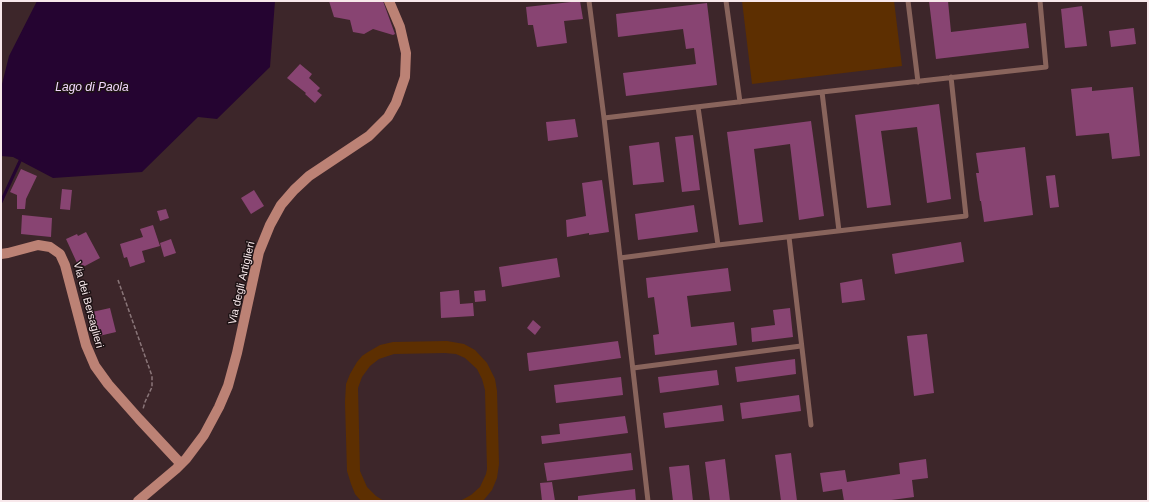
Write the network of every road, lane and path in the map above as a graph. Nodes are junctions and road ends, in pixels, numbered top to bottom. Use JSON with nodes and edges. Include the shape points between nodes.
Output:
{"nodes":[{"id":1,"x":389,"y":1,"type":"edge"},
{"id":2,"x":589,"y":1,"type":"edge"},
{"id":3,"x":726,"y":1,"type":"edge"},
{"id":4,"x":908,"y":1,"type":"edge"},
{"id":5,"x":1040,"y":1,"type":"edge"},
{"id":6,"x":951,"y":77,"type":"junction"},
{"id":7,"x":918,"y":82,"type":"junction"},
{"id":8,"x":822,"y":92,"type":"junction"},
{"id":9,"x":740,"y":102,"type":"junction"},
{"id":10,"x":698,"y":107,"type":"junction"},
{"id":11,"x":604,"y":118,"type":"junction"},
{"id":12,"x":839,"y":230,"type":"junction"},
{"id":13,"x":789,"y":237,"type":"junction"},
{"id":14,"x":718,"y":245,"type":"junction"},
{"id":15,"x":1,"y":254,"type":"edge"},
{"id":16,"x":620,"y":258,"type":"junction"},
{"id":17,"x":118,"y":280,"type":"dead end"},
{"id":18,"x":801,"y":346,"type":"junction"},
{"id":19,"x":633,"y":368,"type":"junction"},
{"id":20,"x":139,"y":419,"type":"junction"},
{"id":21,"x":811,"y":425,"type":"dead end"},
{"id":22,"x":181,"y":464,"type":"junction"},
{"id":23,"x":138,"y":501,"type":"edge"},
{"id":24,"x":648,"y":501,"type":"edge"}],
"edges":[{"from":1,"to":22,"type":"street","name":"Via degli Artiglieri","via":[[400,26],[406,53],[406,72],[398,99],[388,117],[373,132],[305,179],[289,194],[276,214],[258,259],[226,391],[204,435]]},
{"from":2,"to":11,"type":"lane"},
{"from":3,"to":9,"type":"lane"},
{"from":4,"to":7,"type":"lane"},
{"from":5,"to":6,"type":"lane","via":[[1046,67]]},
{"from":6,"to":7,"type":"lane"},
{"from":6,"to":12,"type":"lane","via":[[966,216]]},
{"from":7,"to":8,"type":"lane"},
{"from":8,"to":9,"type":"lane"},
{"from":8,"to":12,"type":"lane"},
{"from":9,"to":10,"type":"lane"},
{"from":10,"to":11,"type":"lane"},
{"from":10,"to":14,"type":"lane"},
{"from":11,"to":16,"type":"lane"},
{"from":12,"to":13,"type":"lane"},
{"from":13,"to":14,"type":"lane"},
{"from":13,"to":18,"type":"lane"},
{"from":14,"to":16,"type":"lane"},
{"from":15,"to":20,"type":"street","name":"Via dei Bersaglieri","via":[[38,245],[50,247],[60,254],[92,361],[108,384]]},
{"from":16,"to":19,"type":"lane"},
{"from":17,"to":20,"type":"path","via":[[152,376],[152,387]]},
{"from":18,"to":19,"type":"lane"},
{"from":18,"to":21,"type":"lane"},
{"from":19,"to":24,"type":"lane"},
{"from":20,"to":22,"type":"street","name":"Via dei Bersaglieri"},
{"from":22,"to":23,"type":"street","name":"Via degli Artiglieri"}]}
